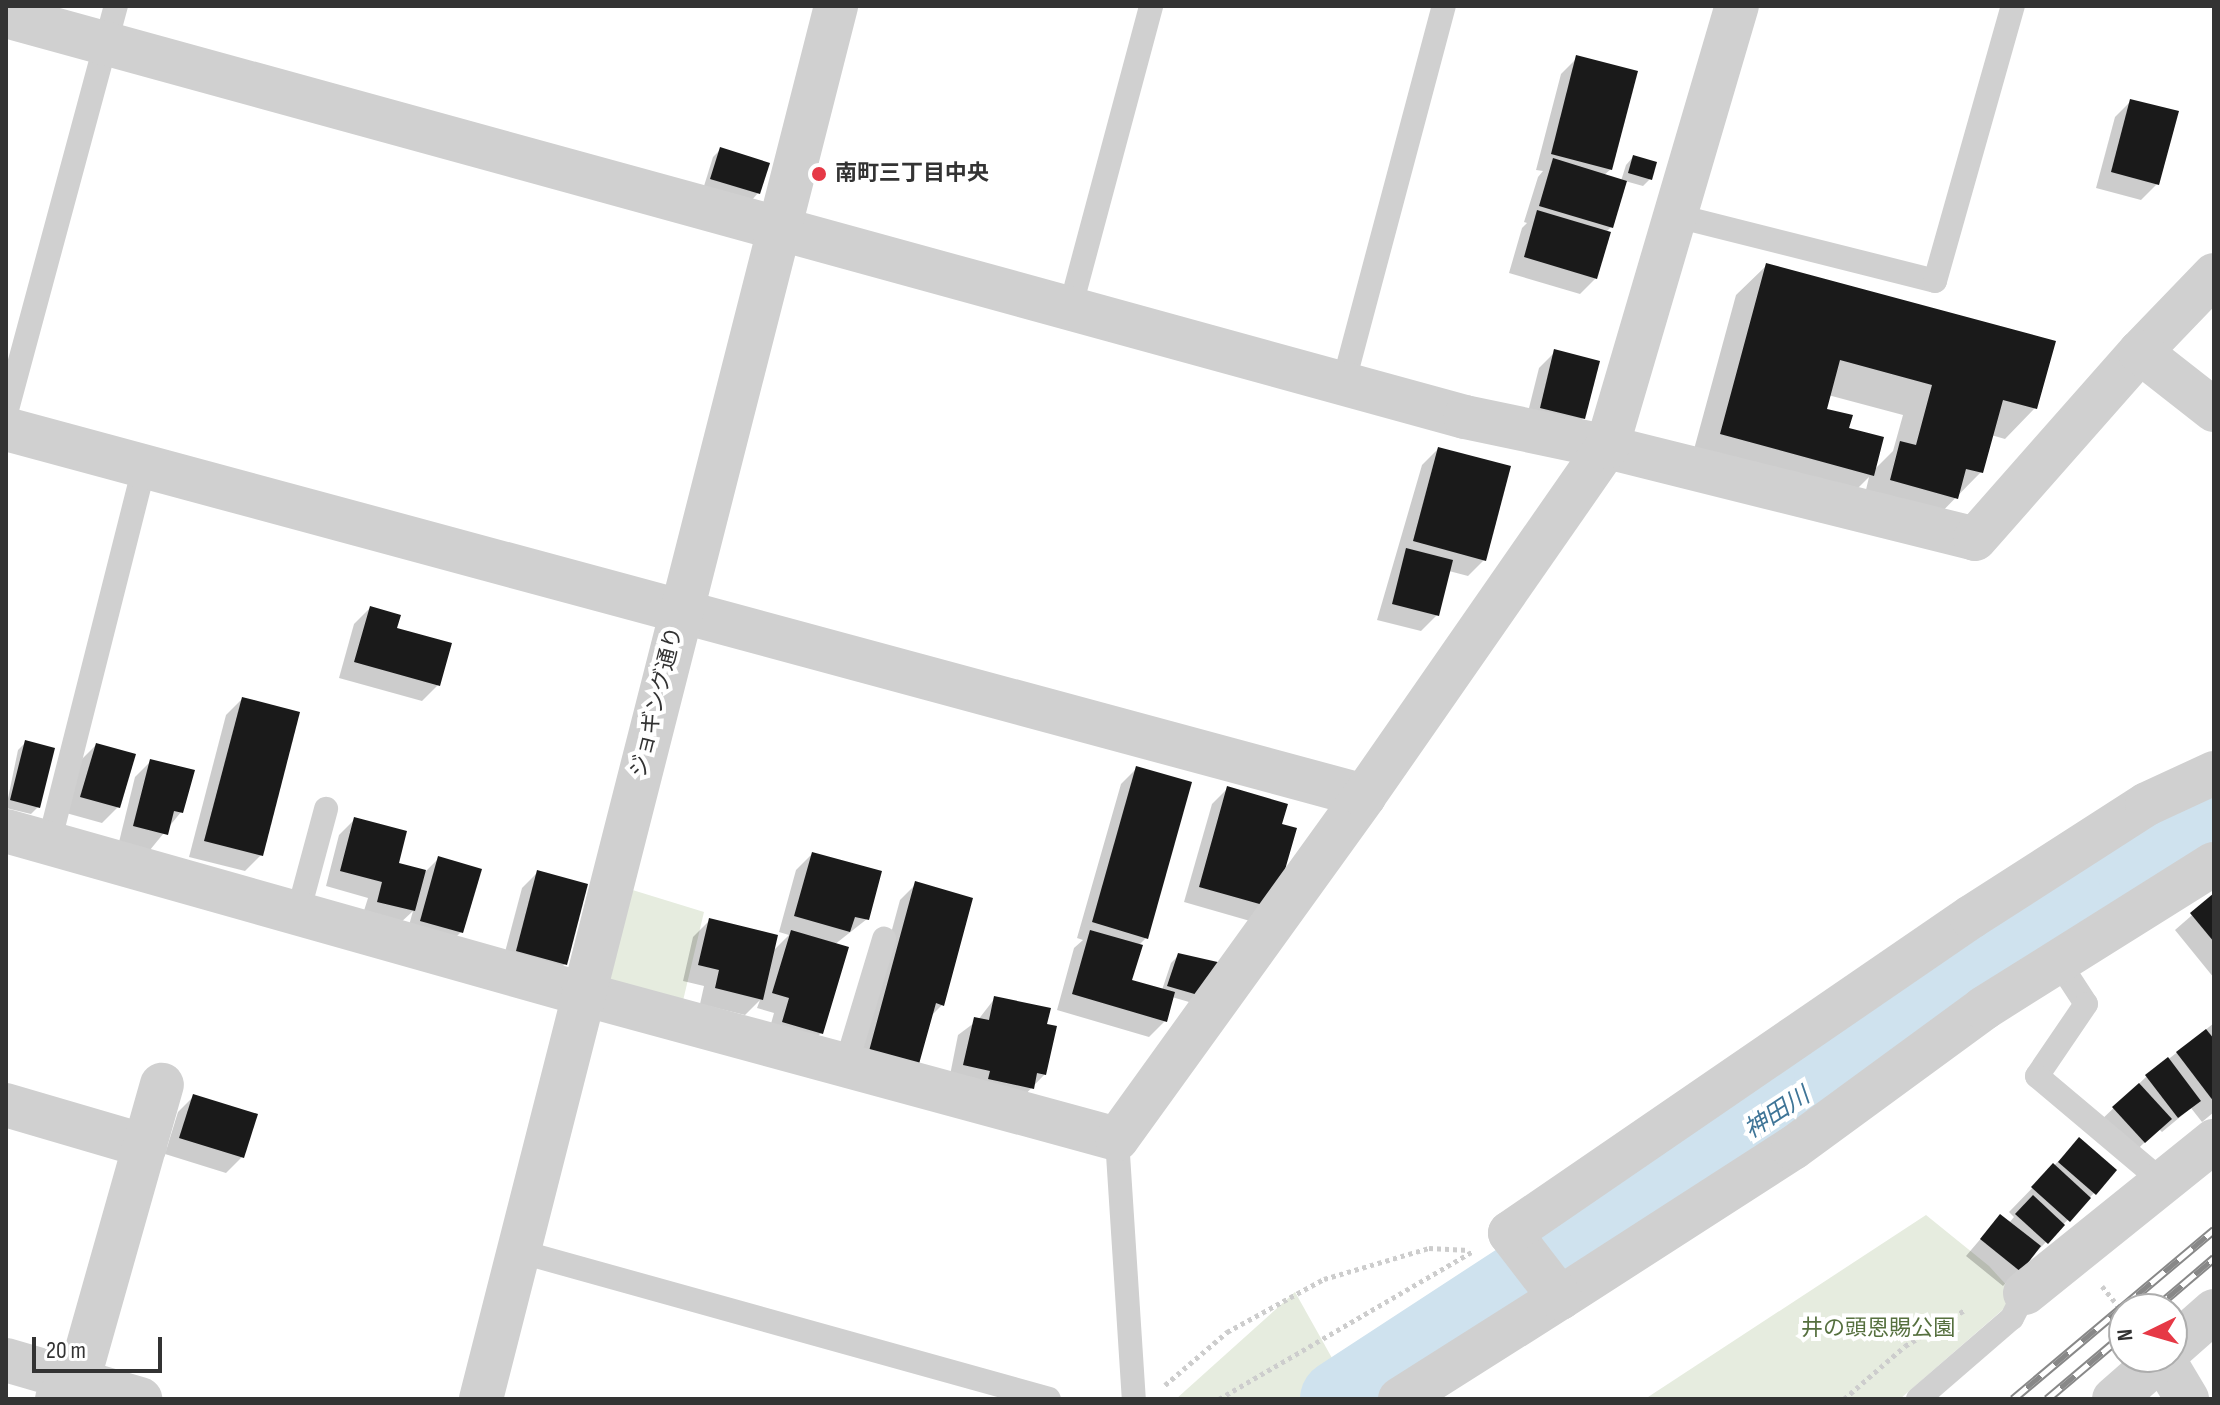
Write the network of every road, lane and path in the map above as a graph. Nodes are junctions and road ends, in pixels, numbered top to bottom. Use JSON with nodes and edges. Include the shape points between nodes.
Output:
{"nodes":[{"id":1,"x":836,"y":6,"type":"edge"},
{"id":2,"x":1151,"y":6,"type":"edge"},
{"id":3,"x":1444,"y":6,"type":"edge"},
{"id":4,"x":1737,"y":6,"type":"edge"},
{"id":5,"x":2013,"y":6,"type":"edge"},
{"id":6,"x":6,"y":16,"type":"edge"},
{"id":7,"x":110,"y":25,"type":"edge"},
{"id":8,"x":1677,"y":216,"type":"junction"},
{"id":9,"x":776,"y":230,"type":"junction"},
{"id":10,"x":2214,"y":275,"type":"edge"},
{"id":11,"x":1070,"y":309,"type":"junction"},
{"id":12,"x":2140,"y":352,"type":"junction"},
{"id":13,"x":1344,"y":381,"type":"junction"},
{"id":14,"x":2214,"y":410,"type":"edge"},
{"id":15,"x":6,"y":413,"type":"edge"},
{"id":16,"x":6,"y":429,"type":"edge"},
{"id":17,"x":1607,"y":447,"type":"junction"},
{"id":18,"x":144,"y":467,"type":"junction"},
{"id":19,"x":680,"y":611,"type":"junction"},
{"id":20,"x":2214,"y":773,"type":"edge"},
{"id":21,"x":1364,"y":796,"type":"junction"},
{"id":22,"x":326,"y":809,"type":"dead end"},
{"id":23,"x":6,"y":831,"type":"edge"},
{"id":24,"x":49,"y":843,"type":"junction"},
{"id":25,"x":2214,"y":864,"type":"edge"},
{"id":26,"x":298,"y":913,"type":"junction"},
{"id":27,"x":884,"y":939,"type":"dead end"},
{"id":28,"x":2058,"y":961,"type":"junction"},
{"id":29,"x":583,"y":994,"type":"junction"},
{"id":30,"x":846,"y":1065,"type":"junction"},
{"id":31,"x":162,"y":1085,"type":"dead end"},
{"id":32,"x":6,"y":1105,"type":"edge"},
{"id":33,"x":1117,"y":1139,"type":"junction"},
{"id":34,"x":2214,"y":1141,"type":"edge"},
{"id":35,"x":145,"y":1146,"type":"junction"},
{"id":36,"x":2163,"y":1182,"type":"junction"},
{"id":37,"x":518,"y":1251,"type":"junction"},
{"id":38,"x":1474,"y":1251,"type":"junction"},
{"id":39,"x":1530,"y":1270,"type":"junction"},
{"id":40,"x":2025,"y":1293,"type":"joint"},
{"id":41,"x":2214,"y":1311,"type":"edge"},
{"id":42,"x":2188,"y":1334,"type":"edge"},
{"id":43,"x":6,"y":1360,"type":"edge"},
{"id":44,"x":2144,"y":1373,"type":"edge"},
{"id":45,"x":2172,"y":1373,"type":"edge"},
{"id":46,"x":67,"y":1390,"type":"edge"},
{"id":47,"x":1145,"y":1395,"type":"edge"},
{"id":48,"x":140,"y":1399,"type":"edge"},
{"id":49,"x":481,"y":1399,"type":"edge"},
{"id":50,"x":1049,"y":1399,"type":"edge"},
{"id":51,"x":1219,"y":1399,"type":"edge"},
{"id":52,"x":1400,"y":1399,"type":"edge"},
{"id":53,"x":1918,"y":1399,"type":"edge"},
{"id":54,"x":2114,"y":1399,"type":"edge"},
{"id":55,"x":2187,"y":1399,"type":"edge"}],
"edges":[{"from":1,"to":9,"type":"street","name":"ジョギング通り"},
{"from":2,"to":11,"type":"lane"},
{"from":3,"to":13,"type":"lane"},
{"from":4,"to":8,"type":"street"},
{"from":5,"to":8,"type":"lane","via":[[1935,281]]},
{"from":6,"to":7,"type":"street"},
{"from":7,"to":9,"type":"street"},
{"from":7,"to":15,"type":"lane"},
{"from":8,"to":17,"type":"street"},
{"from":9,"to":11,"type":"street"},
{"from":9,"to":19,"type":"street","name":"ジョギング通り"},
{"from":10,"to":12,"type":"street"},
{"from":11,"to":13,"type":"street"},
{"from":12,"to":14,"type":"street"},
{"from":12,"to":17,"type":"street","via":[[1975,539]]},
{"from":13,"to":17,"type":"street","via":[[1465,417]]},
{"from":16,"to":18,"type":"street"},
{"from":17,"to":21,"type":"street"},
{"from":18,"to":19,"type":"street"},
{"from":18,"to":24,"type":"lane"},
{"from":19,"to":21,"type":"street"},
{"from":19,"to":29,"type":"street","name":"ジョギング通り"},
{"from":20,"to":39,"type":"street","via":[[2147,804],[1971,917],[1510,1233]]},
{"from":21,"to":33,"type":"street"},
{"from":22,"to":26,"type":"lane"},
{"from":23,"to":24,"type":"street"},
{"from":24,"to":26,"type":"street"},
{"from":25,"to":28,"type":"street"},
{"from":26,"to":29,"type":"street"},
{"from":27,"to":30,"type":"lane"},
{"from":28,"to":36,"type":"lane","via":[[2086,1004],[2037,1076]]},
{"from":28,"to":39,"type":"street","via":[[1984,1008],[1793,1148]]},
{"from":29,"to":30,"type":"street"},
{"from":29,"to":37,"type":"street","name":"ジョギング通り"},
{"from":30,"to":33,"type":"street"},
{"from":31,"to":35,"type":"street"},
{"from":32,"to":35,"type":"street"},
{"from":33,"to":47,"type":"lane"},
{"from":34,"to":36,"type":"street"},
{"from":35,"to":46,"type":"street"},
{"from":36,"to":40,"type":"street"},
{"from":37,"to":49,"type":"street","name":"ジョギング通り"},
{"from":37,"to":50,"type":"lane"},
{"from":38,"to":39,"type":"path"},
{"from":38,"to":47,"type":"path","via":[[1429,1248],[1324,1279],[1227,1332],[1177,1377]]},
{"from":38,"to":51,"type":"path"},
{"from":39,"to":52,"type":"street"},
{"from":40,"to":53,"type":"lane","via":[[2012,1318]]},
{"from":41,"to":42,"type":"street"},
{"from":43,"to":46,"type":"street"},
{"from":44,"to":54,"type":"street"},
{"from":45,"to":55,"type":"street"},
{"from":46,"to":48,"type":"street"}]}
